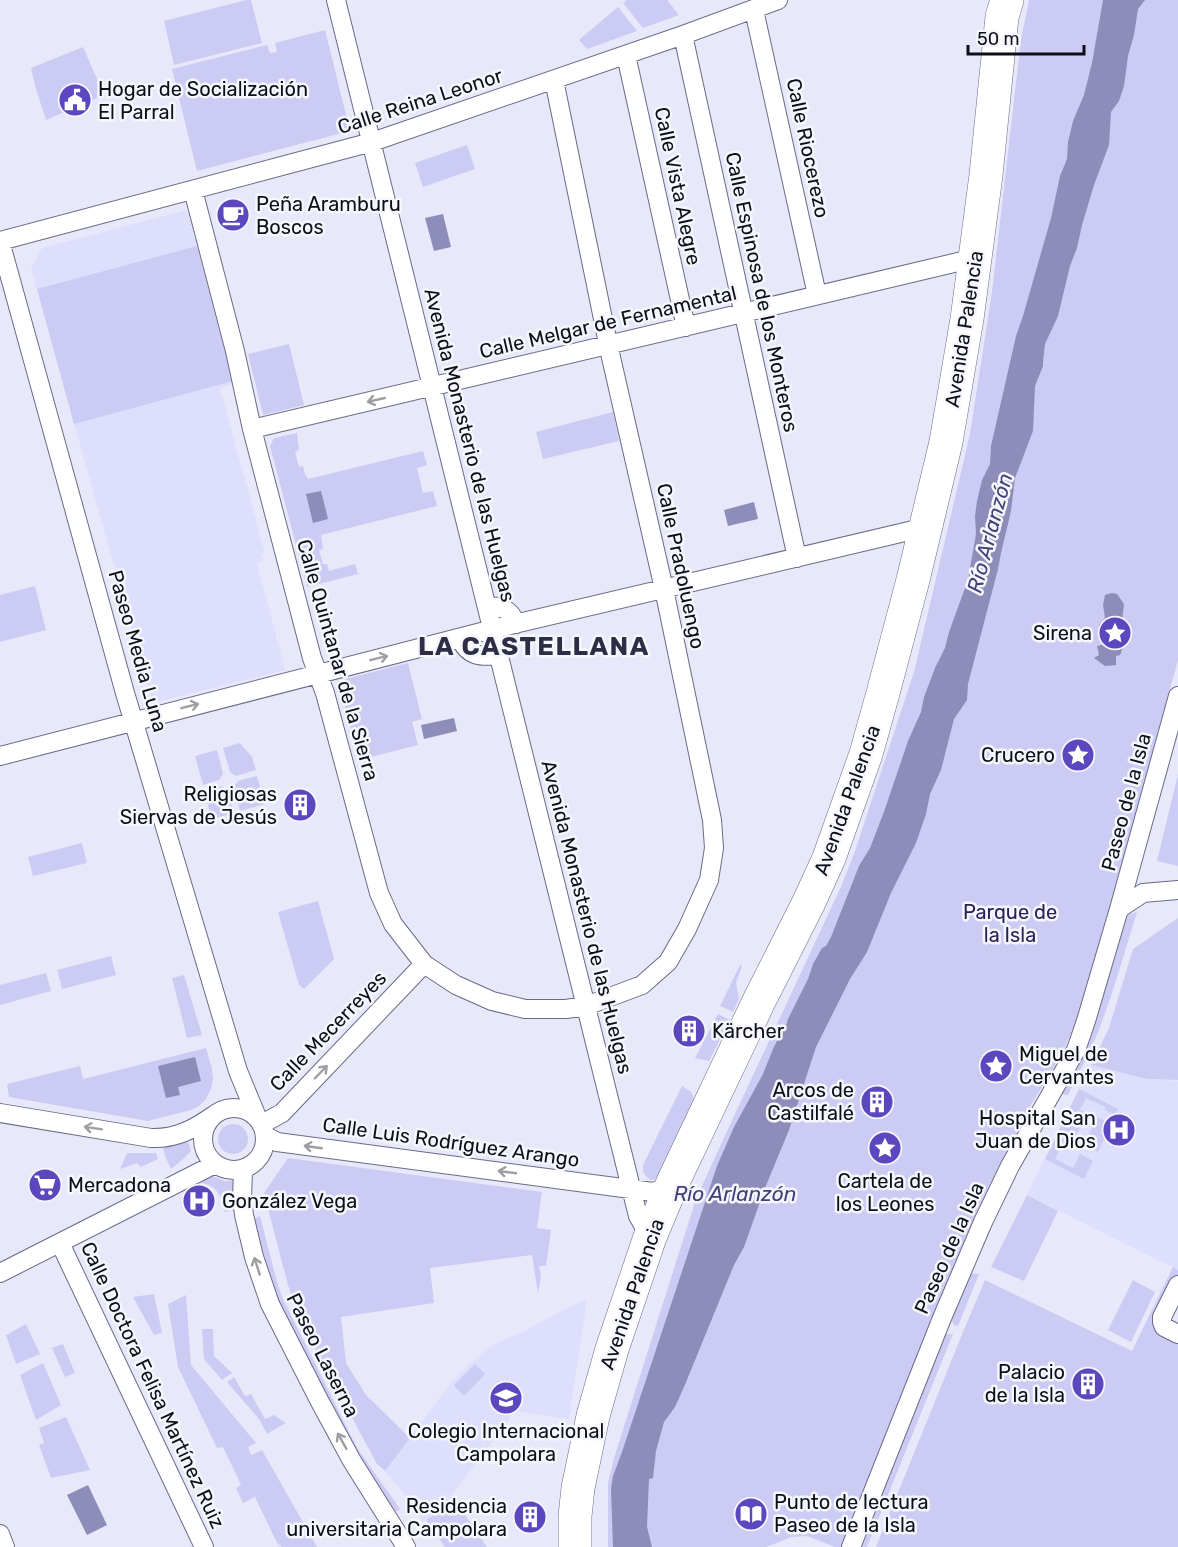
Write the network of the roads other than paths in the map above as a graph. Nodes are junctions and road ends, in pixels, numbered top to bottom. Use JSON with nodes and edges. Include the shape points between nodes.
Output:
{"nodes":[{"id":1,"x":336,"y":0,"type":"edge"},
{"id":2,"x":778,"y":0,"type":"edge"},
{"id":3,"x":1003,"y":6,"type":"edge"},
{"id":4,"x":754,"y":10,"type":"junction"},
{"id":5,"x":684,"y":35,"type":"junction"},
{"id":6,"x":626,"y":55,"type":"junction"},
{"id":7,"x":554,"y":80,"type":"junction"},
{"id":8,"x":372,"y":142,"type":"junction"},
{"id":9,"x":193,"y":190,"type":"junction"},
{"id":10,"x":0,"y":241,"type":"edge"},
{"id":11,"x":975,"y":258,"type":"junction"},
{"id":12,"x":817,"y":295,"type":"junction"},
{"id":13,"x":744,"y":313,"type":"junction"},
{"id":14,"x":686,"y":327,"type":"junction"},
{"id":15,"x":608,"y":345,"type":"junction"},
{"id":16,"x":432,"y":386,"type":"junction"},
{"id":17,"x":252,"y":429,"type":"junction"},
{"id":18,"x":926,"y":527,"type":"junction"},
{"id":19,"x":797,"y":558,"type":"junction"},
{"id":20,"x":664,"y":589,"type":"junction"},
{"id":21,"x":487,"y":607,"type":"junction"},
{"id":22,"x":516,"y":624,"type":"junction"},
{"id":23,"x":493,"y":629,"type":"junction"},
{"id":24,"x":460,"y":638,"type":"junction"},
{"id":25,"x":499,"y":655,"type":"junction"},
{"id":26,"x":318,"y":674,"type":"junction"},
{"id":27,"x":1178,"y":696,"type":"edge"},
{"id":28,"x":134,"y":720,"type":"junction"},
{"id":29,"x":0,"y":756,"type":"edge"},
{"id":30,"x":1127,"y":881,"type":"junction"},
{"id":31,"x":1178,"y":890,"type":"edge"},
{"id":32,"x":1143,"y":893,"type":"junction"},
{"id":33,"x":1119,"y":909,"type":"junction"},
{"id":34,"x":423,"y":964,"type":"junction"},
{"id":35,"x":586,"y":1006,"type":"junction"},
{"id":36,"x":238,"y":1071,"type":"junction"},
{"id":37,"x":221,"y":1111,"type":"junction"},
{"id":38,"x":0,"y":1113,"type":"edge"},
{"id":39,"x":262,"y":1126,"type":"junction"},
{"id":40,"x":204,"y":1148,"type":"junction"},
{"id":41,"x":214,"y":1164,"type":"junction"},
{"id":42,"x":243,"y":1169,"type":"junction"},
{"id":43,"x":673,"y":1182,"type":"junction"},
{"id":44,"x":174,"y":1185,"type":"junction"},
{"id":45,"x":631,"y":1189,"type":"junction"},
{"id":46,"x":648,"y":1224,"type":"junction"},
{"id":47,"x":60,"y":1243,"type":"junction"},
{"id":48,"x":0,"y":1274,"type":"edge"},
{"id":49,"x":1178,"y":1285,"type":"edge"},
{"id":50,"x":1178,"y":1334,"type":"edge"},
{"id":51,"x":0,"y":1534,"type":"edge"},
{"id":52,"x":397,"y":1544,"type":"edge"},
{"id":53,"x":5,"y":1547,"type":"edge"},
{"id":54,"x":204,"y":1547,"type":"edge"},
{"id":55,"x":575,"y":1547,"type":"edge"},
{"id":56,"x":850,"y":1547,"type":"edge"}],
"edges":[{"from":1,"to":8,"type":"street","name":"Avenida Monasterio de las Huelgas"},
{"from":2,"to":4,"type":"street","name":"Calle Reina Leonor"},
{"from":3,"to":11,"type":"highway","name":"Avenida Palencia"},
{"from":4,"to":5,"type":"street","name":"Calle Reina Leonor"},
{"from":4,"to":12,"type":"street","name":"Calle Riocerezo"},
{"from":5,"to":6,"type":"street","name":"Calle Reina Leonor"},
{"from":5,"to":13,"type":"street","name":"Calle Espinosa de los Monteros"},
{"from":6,"to":7,"type":"street","name":"Calle Reina Leonor"},
{"from":6,"to":14,"type":"street","name":"Calle Vista Alegre"},
{"from":7,"to":8,"type":"street","name":"Calle Reina Leonor"},
{"from":7,"to":15,"type":"street","name":"Calle Pradoluengo"},
{"from":8,"to":9,"type":"street","name":"Calle Reina Leonor"},
{"from":8,"to":16,"type":"street","name":"Avenida Monasterio de las Huelgas"},
{"from":9,"to":10,"type":"street","name":"Calle Reina Leonor"},
{"from":9,"to":17,"type":"street","name":"Calle Quintanar de la Sierra"},
{"from":10,"to":28,"type":"street","name":"Paseo Media Luna"},
{"from":11,"to":12,"type":"street","name":"Calle Melgar de Fernamental"},
{"from":11,"to":18,"type":"highway","name":"Avenida Palencia","via":[[946,442]]},
{"from":12,"to":13,"type":"street","name":"Calle Melgar de Fernamental"},
{"from":13,"to":14,"type":"street","name":"Calle Melgar de Fernamental"},
{"from":13,"to":19,"type":"street","name":"Calle Espinosa de los Monteros"},
{"from":14,"to":15,"type":"street","name":"Calle Melgar de Fernamental"},
{"from":15,"to":16,"type":"street","name":"Calle Melgar de Fernamental"},
{"from":15,"to":20,"type":"street","name":"Calle Pradoluengo"},
{"from":16,"to":17,"type":"street","name":"Calle Melgar de Fernamental","one_way":true},
{"from":16,"to":21,"type":"street","name":"Avenida Monasterio de las Huelgas"},
{"from":17,"to":26,"type":"street","name":"Calle Quintanar de la Sierra"},
{"from":18,"to":19,"type":"street"},
{"from":18,"to":43,"type":"highway","name":"Avenida Palencia","via":[[866,754],[829,858]]},
{"from":19,"to":20,"type":"street"},
{"from":20,"to":22,"type":"street"},
{"from":20,"to":35,"type":"street","name":"Calle Pradoluengo","via":[[712,820],[712,865],[687,929],[668,962],[642,985]]},
{"from":21,"to":22,"type":"street","via":[[507,609]]},
{"from":21,"to":23,"type":"street","name":"Avenida Monasterio de las Huelgas"},
{"from":22,"to":23,"type":"street"},
{"from":23,"to":24,"type":"street"},
{"from":23,"to":25,"type":"street","name":"Avenida Monasterio de las Huelgas"},
{"from":24,"to":25,"type":"street","via":[[469,651],[482,656]]},
{"from":26,"to":24,"type":"street","one_way":true},
{"from":25,"to":35,"type":"street","name":"Avenida Monasterio de las Huelgas"},
{"from":28,"to":26,"type":"street","one_way":true},
{"from":26,"to":34,"type":"street","name":"Calle Quintanar de la Sierra","via":[[379,893],[393,924]]},
{"from":27,"to":30,"type":"street","name":"Paseo de la Isla"},
{"from":28,"to":29,"type":"street"},
{"from":28,"to":36,"type":"street","name":"Paseo Media Luna"},
{"from":30,"to":32,"type":"street"},
{"from":30,"to":33,"type":"street","name":"Paseo de la Isla"},
{"from":31,"to":32,"type":"street"},
{"from":32,"to":33,"type":"street"},
{"from":33,"to":56,"type":"street","name":"Paseo de la Isla","via":[[1076,1050],[983,1221]]},
{"from":34,"to":35,"type":"street","name":"Calle Quintanar de la Sierra","via":[[492,1001],[525,1009]]},
{"from":39,"to":34,"type":"street","name":"Calle Mecerreyes","one_way":true,"via":[[282,1113]]},
{"from":35,"to":45,"type":"street","name":"Avenida Monasterio de las Huelgas"},
{"from":36,"to":37,"type":"street"},
{"from":36,"to":39,"type":"street","name":"Paseo Media Luna"},
{"from":37,"to":38,"type":"street","one_way":true,"via":[[194,1128],[161,1138]]},
{"from":37,"to":39,"type":"street","via":[[249,1111]]},
{"from":37,"to":40,"type":"street","via":[[208,1121],[202,1139]]},
{"from":39,"to":42,"type":"street","via":[[265,1146],[256,1162]]},
{"from":45,"to":39,"type":"street","name":"Calle Luis Rodríguez Arango","one_way":true,"via":[[277,1142]]},
{"from":40,"to":41,"type":"street"},
{"from":40,"to":44,"type":"street"},
{"from":41,"to":42,"type":"street","via":[[227,1170]]},
{"from":41,"to":44,"type":"street"},
{"from":52,"to":42,"type":"street","name":"Paseo Laserna","one_way":true,"via":[[270,1304],[244,1215]]},
{"from":43,"to":45,"type":"street","name":"Calle Luis Rodríguez Arango","via":[[660,1191]]},
{"from":43,"to":46,"type":"highway","name":"Avenida Palencia"},
{"from":44,"to":47,"type":"street"},
{"from":45,"to":46,"type":"street","name":"Avenida Monasterio de las Huelgas"},
{"from":46,"to":55,"type":"highway","name":"Avenida Palencia","via":[[593,1416],[578,1488]]},
{"from":47,"to":48,"type":"street"},
{"from":47,"to":54,"type":"street","name":"Calle Doctora Felisa Martínez Ruiz"},
{"from":49,"to":50,"type":"street","via":[[1162,1322]]},
{"from":51,"to":53,"type":"street"}]}
